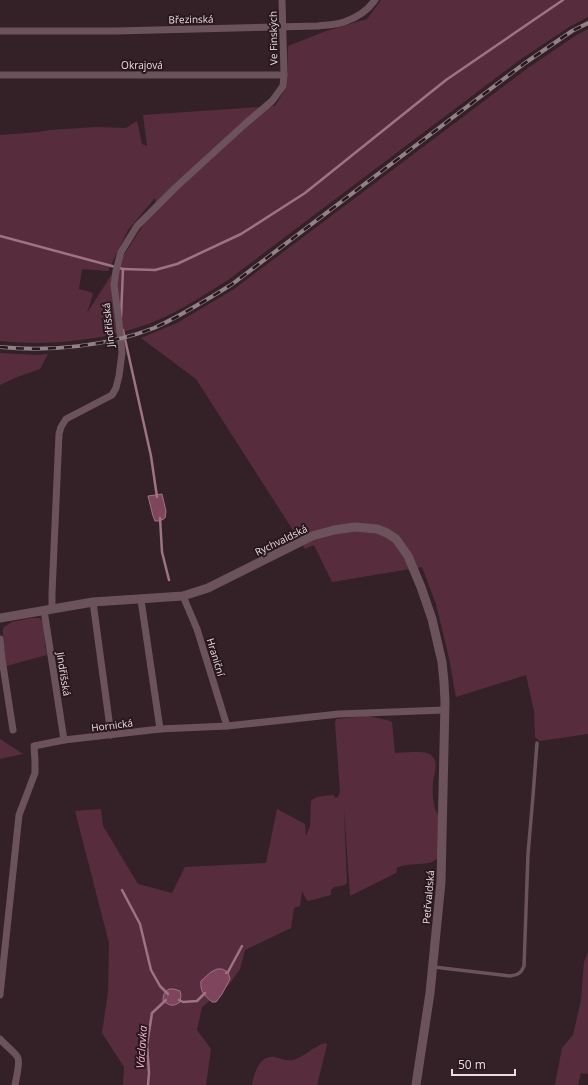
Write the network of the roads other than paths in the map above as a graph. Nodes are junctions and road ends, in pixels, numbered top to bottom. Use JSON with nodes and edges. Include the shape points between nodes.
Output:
{"nodes":[{"id":1,"x":282,"y":0,"type":"edge"},
{"id":2,"x":375,"y":0,"type":"edge"},
{"id":3,"x":283,"y":26,"type":"junction"},
{"id":4,"x":0,"y":31,"type":"edge"},
{"id":5,"x":0,"y":75,"type":"edge"},
{"id":6,"x":284,"y":75,"type":"junction"},
{"id":7,"x":183,"y":596,"type":"junction"},
{"id":8,"x":141,"y":600,"type":"junction"},
{"id":9,"x":93,"y":602,"type":"junction"},
{"id":10,"x":48,"y":610,"type":"junction"},
{"id":11,"x":0,"y":618,"type":"edge"},
{"id":12,"x":0,"y":639,"type":"edge"},
{"id":13,"x":445,"y":710,"type":"junction"},
{"id":14,"x":227,"y":726,"type":"junction"},
{"id":15,"x":160,"y":729,"type":"junction"},
{"id":16,"x":14,"y":730,"type":"dead end"},
{"id":17,"x":111,"y":735,"type":"junction"},
{"id":18,"x":64,"y":740,"type":"junction"},
{"id":19,"x":537,"y":743,"type":"dead end"},
{"id":20,"x":432,"y":967,"type":"junction"},
{"id":21,"x":0,"y":995,"type":"edge"},
{"id":22,"x":0,"y":1039,"type":"edge"},
{"id":23,"x":15,"y":1085,"type":"edge"},
{"id":24,"x":416,"y":1085,"type":"edge"}],
"edges":[{"from":1,"to":3,"type":"street","name":"Ve Finských"},
{"from":2,"to":3,"type":"street","name":"Březinská","via":[[360,14],[343,23]]},
{"from":3,"to":4,"type":"street","name":"Březinská","via":[[116,31]]},
{"from":3,"to":6,"type":"street","name":"Ve Finských"},
{"from":5,"to":6,"type":"street","name":"Okrajová"},
{"from":6,"to":10,"type":"street","name":"Jindřišská","via":[[283,86],[272,101],[137,226],[121,252],[114,285],[122,353],[116,388],[112,395],[66,418],[59,434],[52,593]]},
{"from":7,"to":8,"type":"street","name":"Rychvaldská"},
{"from":7,"to":13,"type":"street","name":"Rychvaldská","via":[[208,588],[312,536],[355,527],[377,529],[387,533],[396,539],[408,556],[422,587],[442,662]]},
{"from":7,"to":14,"type":"street","name":"Hraniční","via":[[197,629]]},
{"from":8,"to":9,"type":"street","name":"Rychvaldská"},
{"from":8,"to":15,"type":"street"},
{"from":9,"to":10,"type":"street","name":"Rychvaldská"},
{"from":9,"to":17,"type":"street"},
{"from":10,"to":11,"type":"street","name":"Rychvaldská"},
{"from":10,"to":18,"type":"street","name":"Jindřišská"},
{"from":12,"to":16,"type":"street"},
{"from":13,"to":14,"type":"street","name":"Hornická","via":[[338,714]]},
{"from":13,"to":20,"type":"street","name":"Petřvaldská","via":[[442,882]]},
{"from":14,"to":15,"type":"street","name":"Hornická"},
{"from":15,"to":17,"type":"street","name":"Hornická"},
{"from":17,"to":18,"type":"street","name":"Hornická"},
{"from":18,"to":21,"type":"street","name":"Hornická","via":[[34,746],[35,773],[19,815]]},
{"from":19,"to":20,"type":"lane","via":[[522,971],[510,976]]},
{"from":20,"to":24,"type":"street","name":"Petřvaldská"},
{"from":22,"to":23,"type":"street","via":[[18,1059]]}]}
